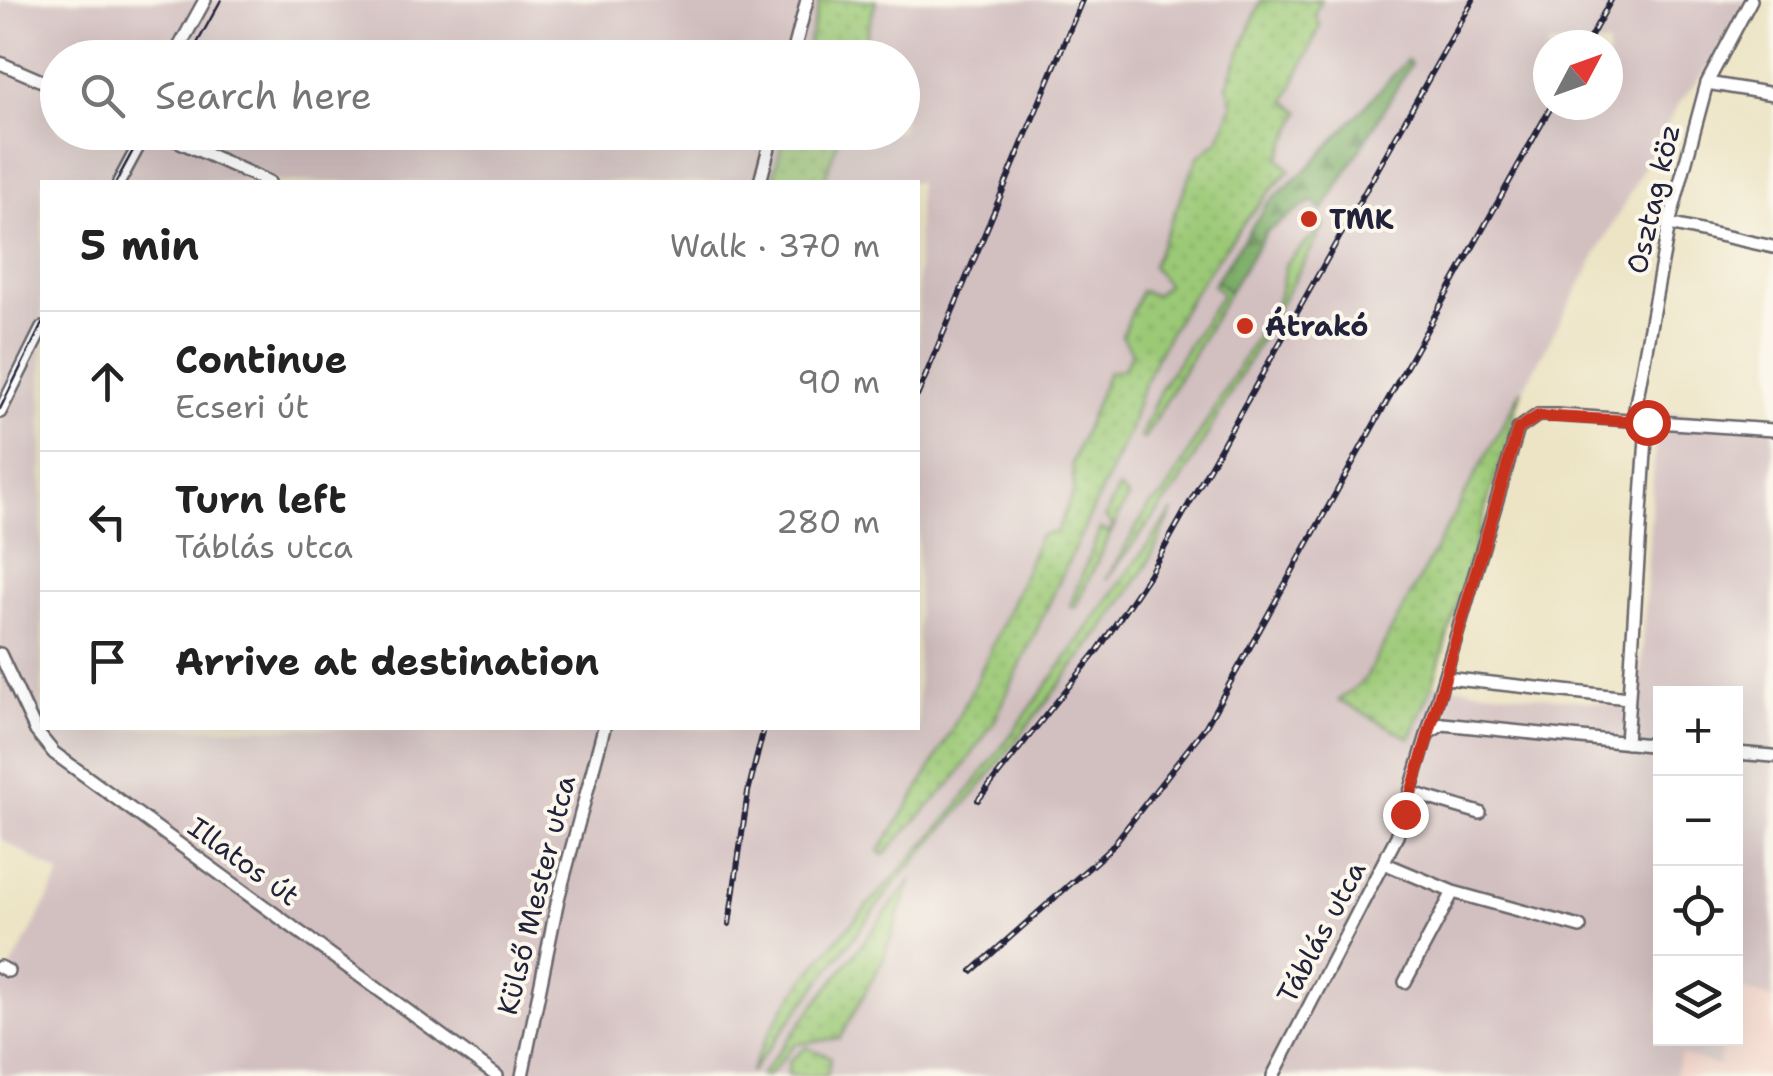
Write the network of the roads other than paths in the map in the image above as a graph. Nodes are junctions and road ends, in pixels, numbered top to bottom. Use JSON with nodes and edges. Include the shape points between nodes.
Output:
{"nodes":[{"id":1,"x":205,"y":0,"type":"edge"},
{"id":2,"x":807,"y":0,"type":"edge"},
{"id":3,"x":1751,"y":0,"type":"edge"},
{"id":4,"x":183,"y":40,"type":"edge"},
{"id":5,"x":797,"y":40,"type":"edge"},
{"id":6,"x":0,"y":63,"type":"edge"},
{"id":7,"x":40,"y":80,"type":"edge"},
{"id":8,"x":1706,"y":83,"type":"junction"},
{"id":9,"x":1773,"y":94,"type":"edge"},
{"id":10,"x":136,"y":150,"type":"edge"},
{"id":11,"x":198,"y":150,"type":"edge"},
{"id":12,"x":768,"y":150,"type":"edge"},
{"id":13,"x":120,"y":180,"type":"edge"},
{"id":14,"x":265,"y":180,"type":"edge"},
{"id":15,"x":761,"y":180,"type":"edge"},
{"id":16,"x":1670,"y":224,"type":"junction"},
{"id":17,"x":1773,"y":247,"type":"edge"},
{"id":18,"x":40,"y":332,"type":"edge"},
{"id":19,"x":0,"y":412,"type":"edge"},
{"id":20,"x":1633,"y":420,"type":"junction"},
{"id":21,"x":1647,"y":422,"type":"junction"},
{"id":22,"x":1773,"y":430,"type":"edge"},
{"id":23,"x":0,"y":654,"type":"edge"},
{"id":24,"x":1446,"y":678,"type":"junction"},
{"id":25,"x":1628,"y":698,"type":"junction"},
{"id":26,"x":603,"y":730,"type":"edge"},
{"id":27,"x":1430,"y":732,"type":"junction"},
{"id":28,"x":1626,"y":743,"type":"junction"},
{"id":29,"x":1653,"y":745,"type":"edge"},
{"id":30,"x":1743,"y":754,"type":"edge"},
{"id":31,"x":1773,"y":756,"type":"edge"},
{"id":32,"x":1412,"y":792,"type":"junction"},
{"id":33,"x":1480,"y":813,"type":"dead end"},
{"id":34,"x":1386,"y":864,"type":"junction"},
{"id":35,"x":1453,"y":892,"type":"junction"},
{"id":36,"x":1580,"y":927,"type":"dead end"},
{"id":37,"x":1405,"y":982,"type":"dead end"},
{"id":38,"x":496,"y":1076,"type":"edge"},
{"id":39,"x":522,"y":1076,"type":"edge"},
{"id":40,"x":1272,"y":1076,"type":"edge"}],
"edges":[{"from":1,"to":4,"type":"street"},
{"from":2,"to":5,"type":"street"},
{"from":3,"to":8,"type":"street","name":"Osztag köz"},
{"from":6,"to":7,"type":"street"},
{"from":8,"to":9,"type":"street"},
{"from":8,"to":16,"type":"street","name":"Osztag köz"},
{"from":10,"to":13,"type":"street"},
{"from":11,"to":14,"type":"street"},
{"from":12,"to":15,"type":"street"},
{"from":16,"to":17,"type":"street"},
{"from":16,"to":20,"type":"street","name":"Osztag köz"},
{"from":18,"to":19,"type":"street"},
{"from":20,"to":21,"type":"street"},
{"from":20,"to":24,"type":"street","name":"Táblás utca","via":[[1538,416],[1513,437]]},
{"from":21,"to":22,"type":"street"},
{"from":21,"to":25,"type":"street"},
{"from":23,"to":38,"type":"street","name":"Illatos út","via":[[36,731],[54,753]]},
{"from":24,"to":25,"type":"street"},
{"from":24,"to":27,"type":"street","name":"Táblás utca"},
{"from":25,"to":28,"type":"street"},
{"from":26,"to":39,"type":"street","name":"Külső Mester utca","via":[[558,899]]},
{"from":27,"to":28,"type":"street","via":[[1443,724]]},
{"from":27,"to":32,"type":"street","name":"Táblás utca"},
{"from":28,"to":29,"type":"street"},
{"from":30,"to":31,"type":"street"},
{"from":32,"to":33,"type":"street"},
{"from":32,"to":34,"type":"street","name":"Táblás utca"},
{"from":34,"to":35,"type":"street"},
{"from":34,"to":40,"type":"street","name":"Táblás utca"},
{"from":35,"to":36,"type":"street"},
{"from":35,"to":37,"type":"street"}]}
